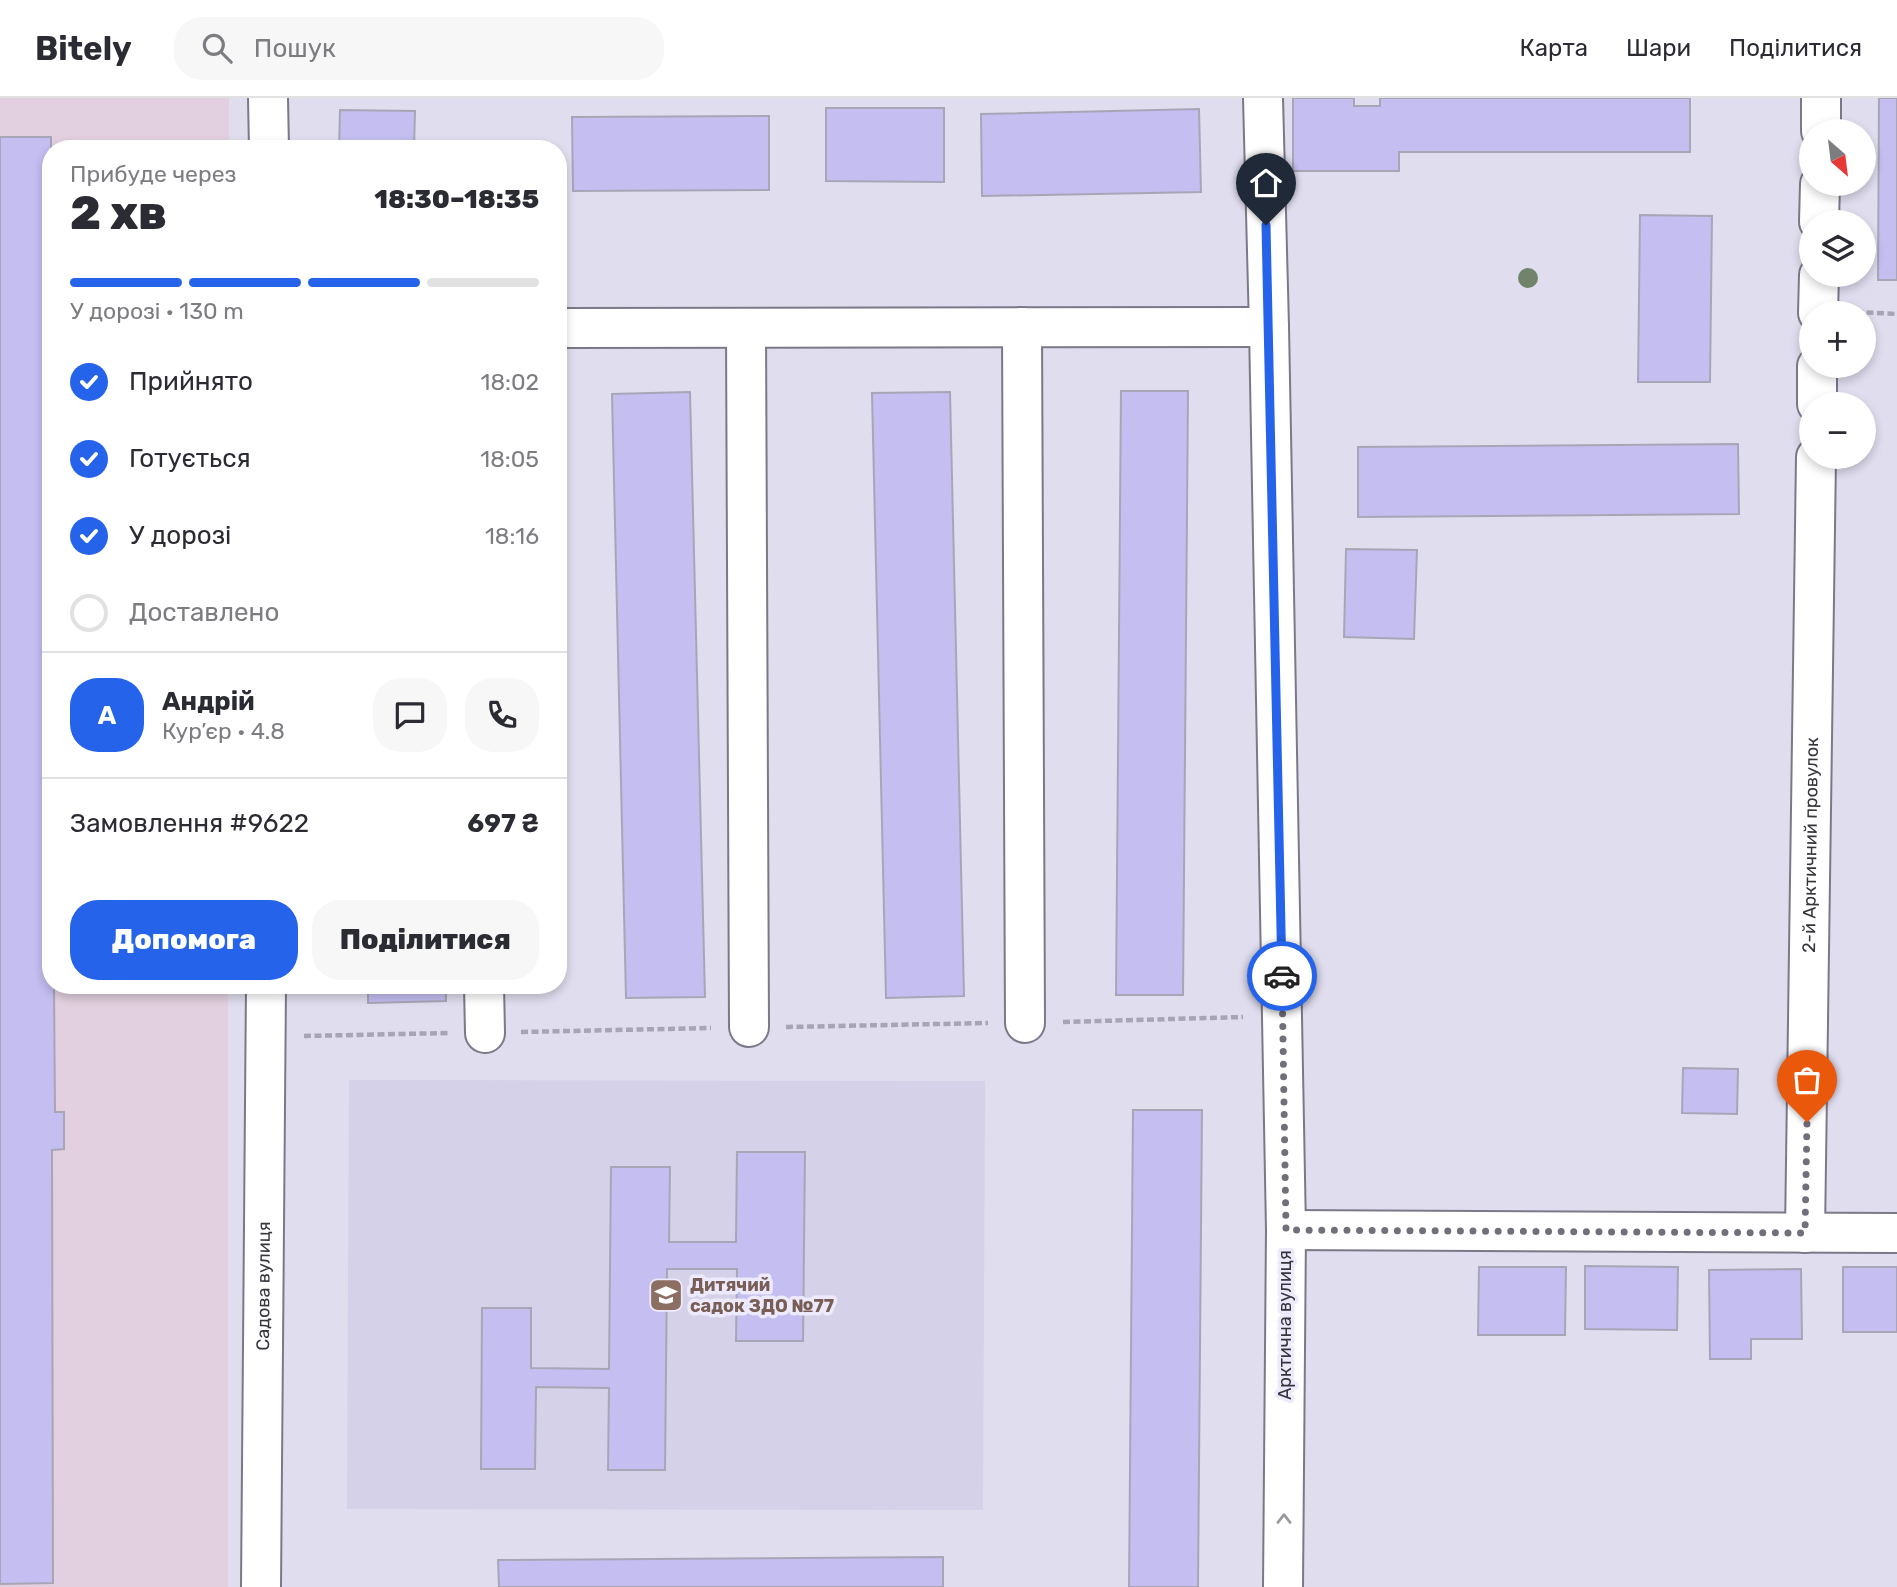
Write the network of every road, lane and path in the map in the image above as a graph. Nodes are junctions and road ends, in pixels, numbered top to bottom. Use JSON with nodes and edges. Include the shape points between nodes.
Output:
{"nodes":[{"id":1,"x":268,"y":98,"type":"edge"},
{"id":2,"x":1263,"y":98,"type":"edge"},
{"id":3,"x":1821,"y":98,"type":"edge"},
{"id":4,"x":1821,"y":119,"type":"edge"},
{"id":5,"x":269,"y":140,"type":"edge"},
{"id":6,"x":1022,"y":327,"type":"junction"},
{"id":7,"x":1269,"y":327,"type":"junction"},
{"id":8,"x":567,"y":328,"type":"edge"},
{"id":9,"x":746,"y":328,"type":"junction"},
{"id":10,"x":1816,"y":469,"type":"edge"},
{"id":11,"x":266,"y":994,"type":"edge"},
{"id":12,"x":484,"y":994,"type":"edge"},
{"id":13,"x":1025,"y":1023,"type":"dead end"},
{"id":14,"x":749,"y":1027,"type":"dead end"},
{"id":15,"x":485,"y":1032,"type":"dead end"},
{"id":16,"x":1286,"y":1230,"type":"junction"},
{"id":17,"x":1805,"y":1233,"type":"junction"},
{"id":18,"x":1897,"y":1233,"type":"edge"},
{"id":19,"x":261,"y":1587,"type":"edge"},
{"id":20,"x":1283,"y":1587,"type":"edge"}],
"edges":[{"from":1,"to":5,"type":"street"},
{"from":2,"to":7,"type":"street","name":"Арктична вулиця"},
{"from":3,"to":4,"type":"street"},
{"from":6,"to":7,"type":"street"},
{"from":6,"to":9,"type":"street"},
{"from":6,"to":13,"type":"street"},
{"from":7,"to":16,"type":"street","name":"Арктична вулиця"},
{"from":8,"to":9,"type":"street"},
{"from":9,"to":14,"type":"street"},
{"from":10,"to":17,"type":"street","name":"2-й Арктичний провулок"},
{"from":11,"to":19,"type":"street","name":"Садова вулиця"},
{"from":12,"to":15,"type":"street"},
{"from":16,"to":17,"type":"street"},
{"from":20,"to":16,"type":"street","name":"Арктична вулиця","one_way":true},
{"from":17,"to":18,"type":"street"}]}
